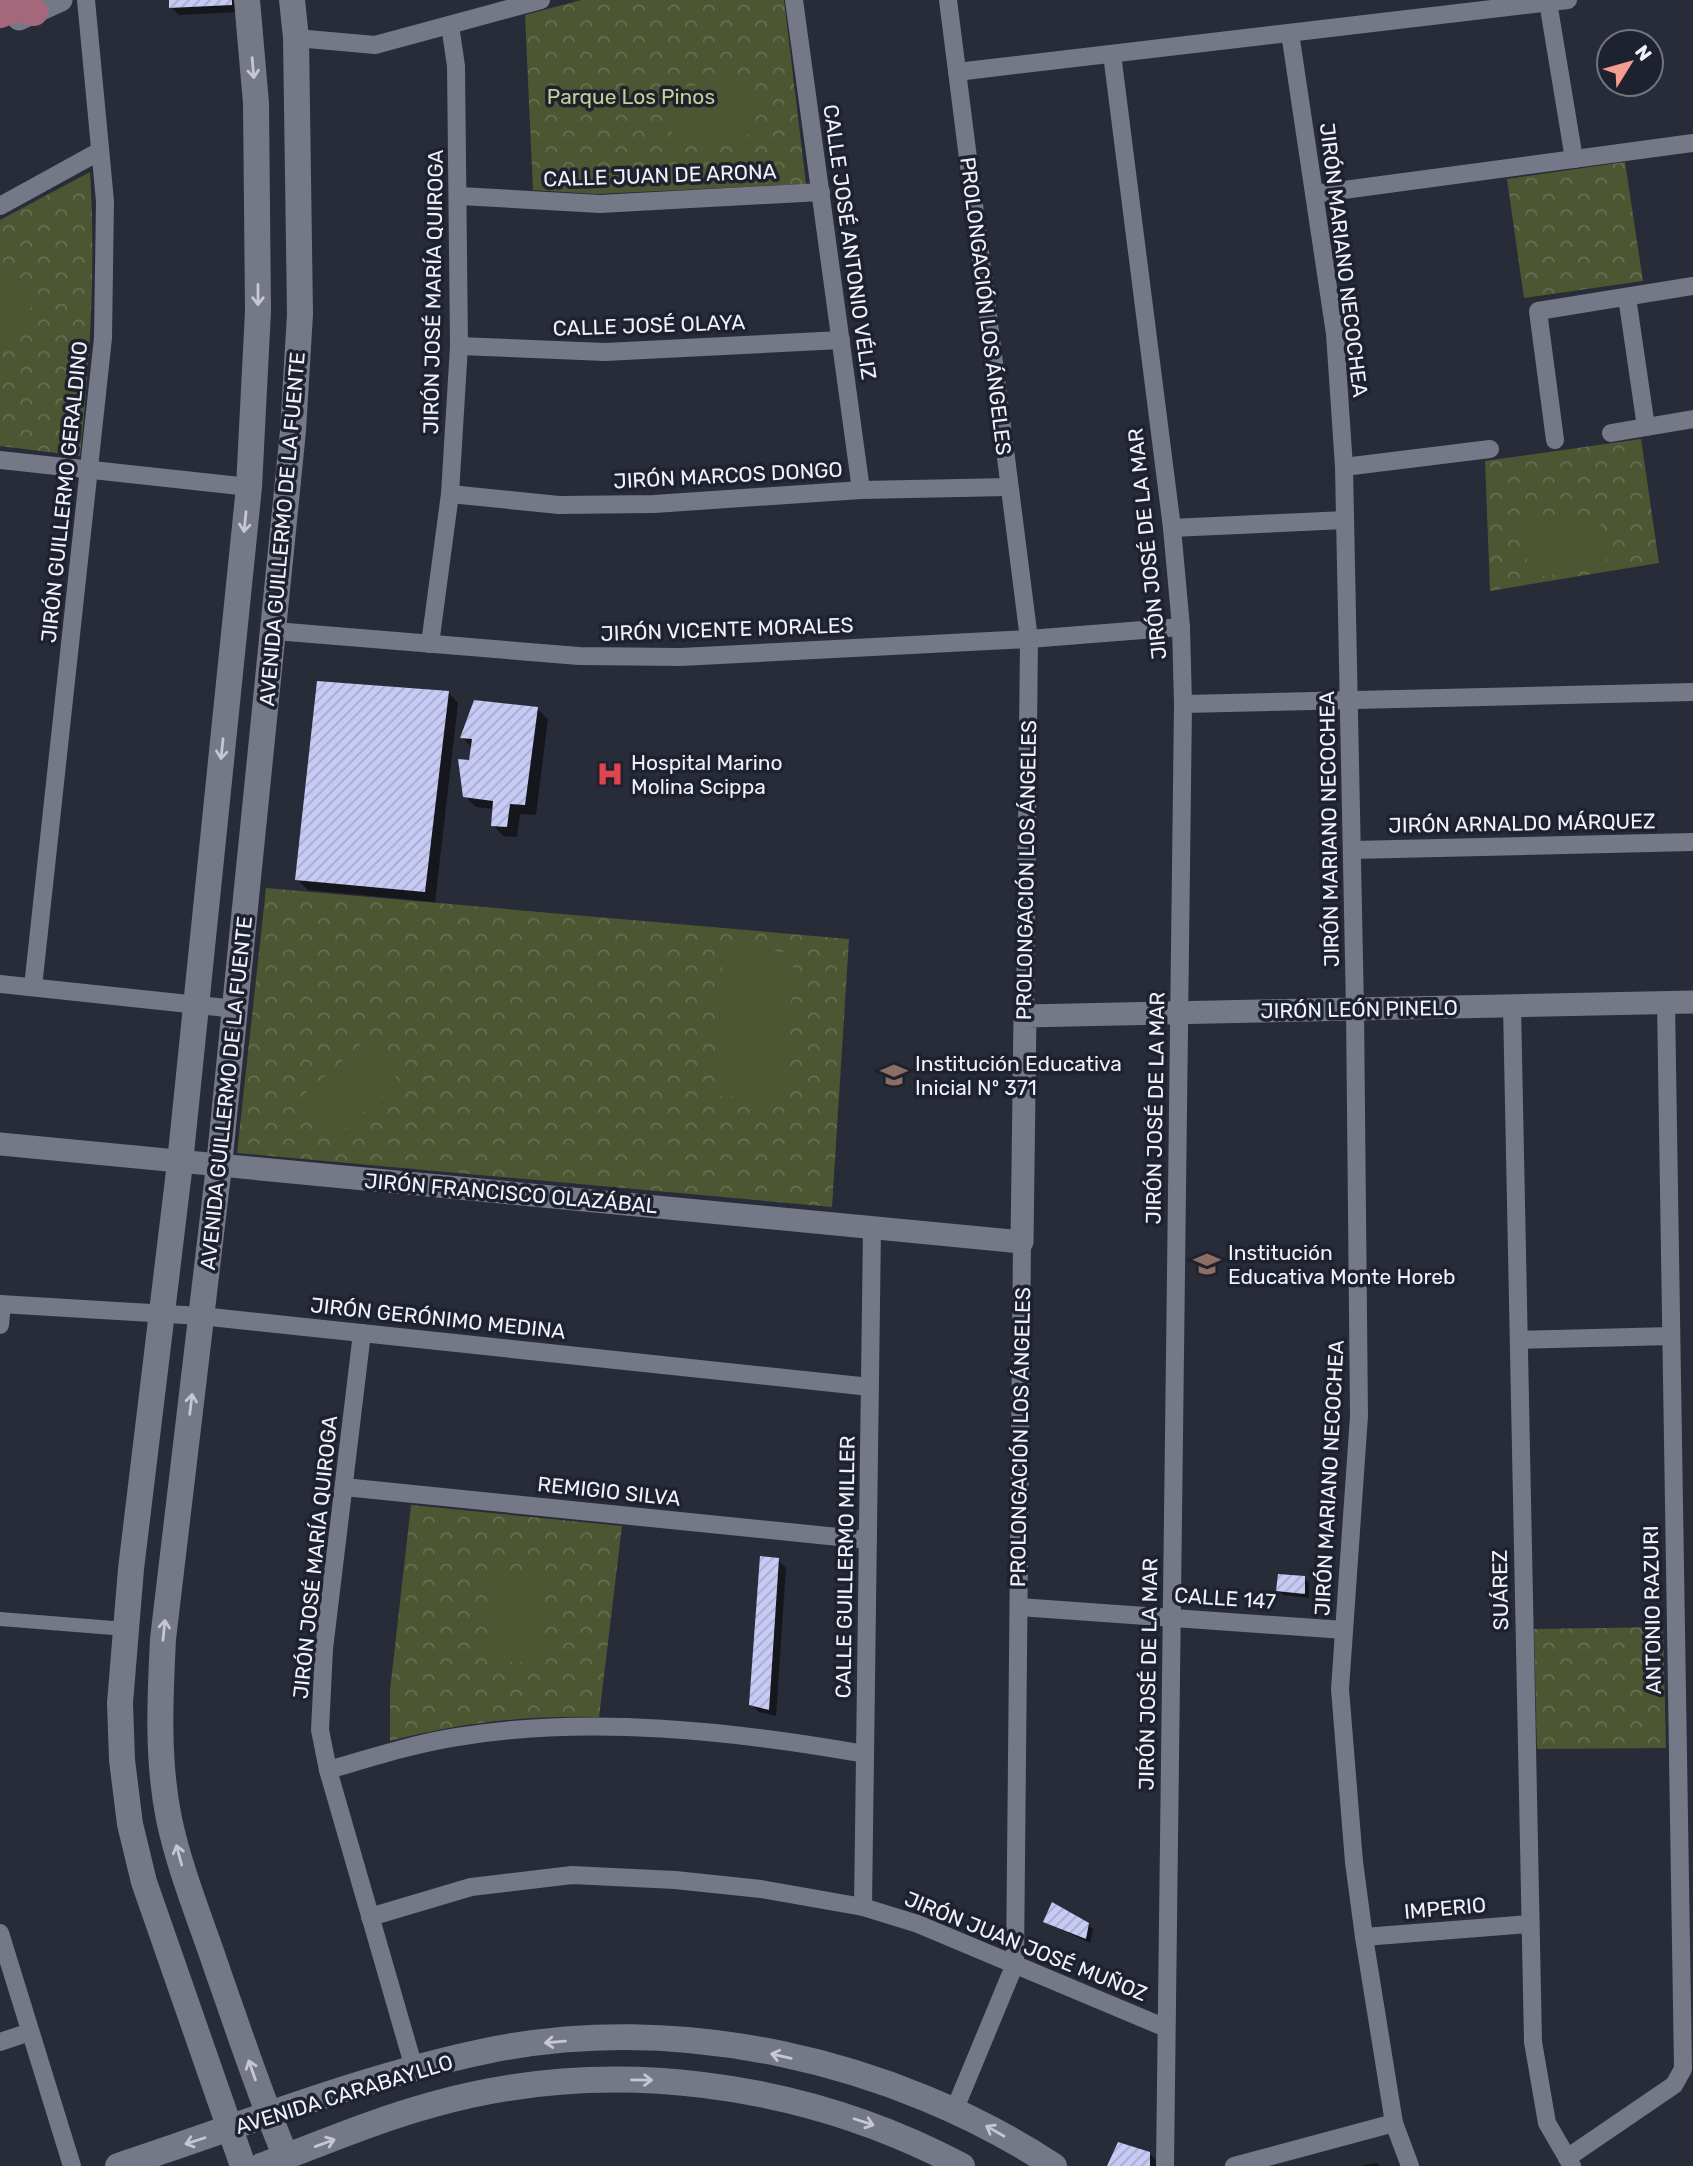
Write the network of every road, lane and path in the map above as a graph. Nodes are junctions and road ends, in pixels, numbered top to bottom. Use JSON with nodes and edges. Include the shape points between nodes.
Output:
{"nodes":[{"id":1,"x":61,"y":0,"type":"edge"},
{"id":2,"x":86,"y":0,"type":"edge"},
{"id":3,"x":247,"y":0,"type":"edge"},
{"id":4,"x":292,"y":0,"type":"edge"},
{"id":5,"x":541,"y":0,"type":"edge"},
{"id":6,"x":793,"y":0,"type":"edge"},
{"id":7,"x":948,"y":0,"type":"edge"},
{"id":8,"x":1568,"y":0,"type":"edge"},
{"id":9,"x":1548,"y":2,"type":"junction"},
{"id":10,"x":34,"y":12,"type":"junction"},
{"id":11,"x":0,"y":14,"type":"edge"},
{"id":12,"x":450,"y":24,"type":"junction"},
{"id":13,"x":0,"y":27,"type":"edge"},
{"id":14,"x":1290,"y":33,"type":"junction"},
{"id":15,"x":296,"y":38,"type":"junction"},
{"id":16,"x":1112,"y":54,"type":"junction"},
{"id":17,"x":957,"y":72,"type":"junction"},
{"id":18,"x":298,"y":100,"type":"junction"},
{"id":19,"x":256,"y":103,"type":"junction"},
{"id":20,"x":1693,"y":143,"type":"edge"},
{"id":21,"x":100,"y":151,"type":"junction"},
{"id":22,"x":298,"y":158,"type":"junction"},
{"id":23,"x":1574,"y":159,"type":"junction"},
{"id":24,"x":258,"y":160,"type":"junction"},
{"id":25,"x":821,"y":192,"type":"junction"},
{"id":26,"x":1314,"y":194,"type":"junction"},
{"id":27,"x":460,"y":197,"type":"junction"},
{"id":28,"x":0,"y":206,"type":"edge"},
{"id":29,"x":1693,"y":286,"type":"edge"},
{"id":30,"x":1627,"y":296,"type":"junction"},
{"id":31,"x":841,"y":340,"type":"junction"},
{"id":32,"x":459,"y":346,"type":"junction"},
{"id":33,"x":1693,"y":419,"type":"edge"},
{"id":34,"x":1646,"y":427,"type":"junction"},
{"id":35,"x":1612,"y":433,"type":"dead end"},
{"id":36,"x":1555,"y":440,"type":"dead end"},
{"id":37,"x":1490,"y":449,"type":"dead end"},
{"id":38,"x":0,"y":460,"type":"edge"},
{"id":39,"x":1344,"y":467,"type":"junction"},
{"id":40,"x":90,"y":470,"type":"junction"},
{"id":41,"x":249,"y":487,"type":"junction"},
{"id":42,"x":1009,"y":487,"type":"junction"},
{"id":43,"x":861,"y":490,"type":"junction"},
{"id":44,"x":450,"y":494,"type":"junction"},
{"id":45,"x":1345,"y":520,"type":"junction"},
{"id":46,"x":1172,"y":528,"type":"junction"},
{"id":47,"x":1181,"y":627,"type":"junction"},
{"id":48,"x":275,"y":631,"type":"junction"},
{"id":49,"x":1029,"y":639,"type":"junction"},
{"id":50,"x":430,"y":644,"type":"junction"},
{"id":51,"x":1693,"y":692,"type":"edge"},
{"id":52,"x":1349,"y":701,"type":"junction"},
{"id":53,"x":1183,"y":704,"type":"junction"},
{"id":54,"x":1693,"y":842,"type":"edge"},
{"id":55,"x":1352,"y":850,"type":"junction"},
{"id":56,"x":0,"y":984,"type":"edge"},
{"id":57,"x":33,"y":987,"type":"junction"},
{"id":58,"x":1666,"y":1002,"type":"junction"},
{"id":59,"x":1693,"y":1002,"type":"edge"},
{"id":60,"x":196,"y":1006,"type":"junction"},
{"id":61,"x":1513,"y":1006,"type":"junction"},
{"id":62,"x":236,"y":1009,"type":"junction"},
{"id":63,"x":1355,"y":1009,"type":"junction"},
{"id":64,"x":1180,"y":1013,"type":"junction"},
{"id":65,"x":1025,"y":1016,"type":"junction"},
{"id":66,"x":0,"y":1144,"type":"edge"},
{"id":67,"x":180,"y":1163,"type":"junction"},
{"id":68,"x":219,"y":1166,"type":"junction"},
{"id":69,"x":872,"y":1228,"type":"junction"},
{"id":70,"x":1022,"y":1242,"type":"junction"},
{"id":71,"x":1,"y":1304,"type":"edge"},
{"id":72,"x":162,"y":1313,"type":"junction"},
{"id":73,"x":201,"y":1316,"type":"junction"},
{"id":74,"x":0,"y":1325,"type":"edge"},
{"id":75,"x":362,"y":1333,"type":"junction"},
{"id":76,"x":1671,"y":1336,"type":"junction"},
{"id":77,"x":1519,"y":1340,"type":"junction"},
{"id":78,"x":870,"y":1387,"type":"junction"},
{"id":79,"x":344,"y":1487,"type":"junction"},
{"id":80,"x":868,"y":1540,"type":"junction"},
{"id":81,"x":1018,"y":1607,"type":"junction"},
{"id":82,"x":1172,"y":1616,"type":"junction"},
{"id":83,"x":0,"y":1619,"type":"edge"},
{"id":84,"x":126,"y":1629,"type":"junction"},
{"id":85,"x":1344,"y":1630,"type":"junction"},
{"id":86,"x":1684,"y":1641,"type":"edge"},
{"id":87,"x":865,"y":1754,"type":"junction"},
{"id":88,"x":328,"y":1770,"type":"junction"},
{"id":89,"x":863,"y":1907,"type":"junction"},
{"id":90,"x":370,"y":1917,"type":"junction"},
{"id":91,"x":1529,"y":1924,"type":"junction"},
{"id":92,"x":0,"y":1933,"type":"edge"},
{"id":93,"x":1364,"y":1937,"type":"junction"},
{"id":94,"x":1015,"y":1964,"type":"junction"},
{"id":95,"x":1166,"y":2028,"type":"junction"},
{"id":96,"x":30,"y":2032,"type":"junction"},
{"id":97,"x":0,"y":2042,"type":"edge"},
{"id":98,"x":414,"y":2068,"type":"junction"},
{"id":99,"x":954,"y":2111,"type":"junction"},
{"id":100,"x":268,"y":2116,"type":"junction"},
{"id":101,"x":1394,"y":2123,"type":"junction"},
{"id":102,"x":229,"y":2130,"type":"junction"},
{"id":103,"x":288,"y":2161,"type":"edge"},
{"id":104,"x":1570,"y":2162,"type":"edge"},
{"id":105,"x":72,"y":2166,"type":"edge"},
{"id":106,"x":118,"y":2166,"type":"edge"},
{"id":107,"x":243,"y":2166,"type":"edge"},
{"id":108,"x":261,"y":2166,"type":"edge"},
{"id":109,"x":962,"y":2166,"type":"edge"},
{"id":110,"x":1054,"y":2166,"type":"edge"},
{"id":111,"x":1165,"y":2166,"type":"edge"},
{"id":112,"x":1234,"y":2166,"type":"edge"},
{"id":113,"x":1410,"y":2166,"type":"edge"}],
"edges":[{"from":1,"to":10,"type":"street"},
{"from":2,"to":21,"type":"street","name":"JIRÓN GUILLERMO GERALDINO"},
{"from":3,"to":19,"type":"main road","name":"AVENIDA GUILLERMO DE LA FUENTE","one_way":true},
{"from":4,"to":15,"type":"main road","name":"AVENIDA GUILLERMO DE LA FUENTE"},
{"from":5,"to":12,"type":"street"},
{"from":6,"to":25,"type":"street","name":"CALLE JOSÉ ANTONIO VÉLIZ"},
{"from":7,"to":17,"type":"street","name":"PROLONGACIÓN LOS ÁNGELES"},
{"from":8,"to":9,"type":"street"},
{"from":9,"to":14,"type":"street"},
{"from":9,"to":23,"type":"street"},
{"from":10,"to":11,"type":"main road","via":[[17,8]]},
{"from":10,"to":13,"type":"street"},
{"from":12,"to":15,"type":"street","via":[[375,45]]},
{"from":12,"to":27,"type":"street","name":"JIRÓN JOSÉ MARÍA QUIROGA","via":[[456,66]]},
{"from":14,"to":16,"type":"street"},
{"from":14,"to":26,"type":"street","name":"JIRÓN MARIANO NECOCHEA"},
{"from":15,"to":18,"type":"main road","name":"AVENIDA GUILLERMO DE LA FUENTE"},
{"from":16,"to":17,"type":"street"},
{"from":16,"to":46,"type":"street","name":"JIRÓN JOSÉ DE LA MAR"},
{"from":17,"to":42,"type":"street","name":"PROLONGACIÓN LOS ÁNGELES"},
{"from":18,"to":19,"type":"main road","via":[[276,109]]},
{"from":18,"to":22,"type":"main road","name":"AVENIDA GUILLERMO DE LA FUENTE"},
{"from":19,"to":24,"type":"main road","name":"AVENIDA GUILLERMO DE LA FUENTE"},
{"from":20,"to":23,"type":"street"},
{"from":21,"to":28,"type":"street"},
{"from":21,"to":40,"type":"street","name":"JIRÓN GUILLERMO GERALDINO","via":[[105,275]]},
{"from":22,"to":24,"type":"main road","via":[[276,152]]},
{"from":22,"to":48,"type":"main road","name":"AVENIDA GUILLERMO DE LA FUENTE","via":[[300,314]]},
{"from":23,"to":26,"type":"street"},
{"from":24,"to":41,"type":"main road","name":"AVENIDA GUILLERMO DE LA FUENTE","one_way":true,"via":[[258,311]]},
{"from":25,"to":27,"type":"street","name":"CALLE JUAN DE ARONA","via":[[600,204]]},
{"from":25,"to":31,"type":"street","name":"CALLE JOSÉ ANTONIO VÉLIZ"},
{"from":26,"to":39,"type":"street","name":"JIRÓN MARIANO NECOCHEA","via":[[1335,334]]},
{"from":27,"to":32,"type":"street","name":"JIRÓN JOSÉ MARÍA QUIROGA"},
{"from":29,"to":30,"type":"street"},
{"from":30,"to":34,"type":"street"},
{"from":30,"to":36,"type":"street","via":[[1538,311]]},
{"from":31,"to":32,"type":"street","name":"CALLE JOSÉ OLAYA","via":[[605,352]]},
{"from":31,"to":43,"type":"street","name":"CALLE JOSÉ ANTONIO VÉLIZ"},
{"from":32,"to":44,"type":"street","name":"JIRÓN JOSÉ MARÍA QUIROGA"},
{"from":33,"to":34,"type":"street"},
{"from":34,"to":35,"type":"street"},
{"from":37,"to":39,"type":"street"},
{"from":38,"to":40,"type":"street"},
{"from":39,"to":45,"type":"street","name":"JIRÓN MARIANO NECOCHEA"},
{"from":40,"to":41,"type":"street"},
{"from":40,"to":57,"type":"street","name":"JIRÓN GUILLERMO GERALDINO"},
{"from":41,"to":60,"type":"main road","name":"AVENIDA GUILLERMO DE LA FUENTE","one_way":true},
{"from":42,"to":43,"type":"street","name":"JIRÓN MARCOS DONGO"},
{"from":42,"to":49,"type":"street","name":"PROLONGACIÓN LOS ÁNGELES"},
{"from":43,"to":44,"type":"street","name":"JIRÓN MARCOS DONGO","via":[[573,505]]},
{"from":44,"to":50,"type":"street","name":"JIRÓN JOSÉ MARÍA QUIROGA"},
{"from":45,"to":46,"type":"street"},
{"from":45,"to":52,"type":"street","name":"JIRÓN MARIANO NECOCHEA"},
{"from":46,"to":47,"type":"street","name":"JIRÓN JOSÉ DE LA MAR"},
{"from":47,"to":49,"type":"street","name":"JIRÓN VICENTE MORALES"},
{"from":47,"to":53,"type":"street","name":"JIRÓN JOSÉ DE LA MAR"},
{"from":48,"to":50,"type":"street","name":"JIRÓN VICENTE MORALES"},
{"from":48,"to":62,"type":"main road","name":"AVENIDA GUILLERMO DE LA FUENTE"},
{"from":49,"to":50,"type":"street","name":"JIRÓN VICENTE MORALES","via":[[681,657],[579,656]]},
{"from":49,"to":65,"type":"street","name":"PROLONGACIÓN LOS ÁNGELES"},
{"from":51,"to":52,"type":"street"},
{"from":52,"to":53,"type":"street"},
{"from":52,"to":55,"type":"street","name":"JIRÓN MARIANO NECOCHEA"},
{"from":53,"to":64,"type":"street","name":"JIRÓN JOSÉ DE LA MAR"},
{"from":54,"to":55,"type":"street","name":"JIRÓN ARNALDO MÁRQUEZ"},
{"from":55,"to":63,"type":"street","name":"JIRÓN MARIANO NECOCHEA"},
{"from":56,"to":57,"type":"street"},
{"from":57,"to":60,"type":"street"},
{"from":58,"to":59,"type":"street","name":"JIRÓN LEÓN PINELO"},
{"from":58,"to":61,"type":"street","name":"JIRÓN LEÓN PINELO"},
{"from":58,"to":76,"type":"street","name":"ANTONIO RAZURI"},
{"from":60,"to":62,"type":"street"},
{"from":60,"to":67,"type":"main road","name":"AVENIDA GUILLERMO DE LA FUENTE"},
{"from":61,"to":63,"type":"street","name":"JIRÓN LEÓN PINELO"},
{"from":61,"to":77,"type":"street","name":"SUÁREZ"},
{"from":62,"to":68,"type":"main road","name":"AVENIDA GUILLERMO DE LA FUENTE"},
{"from":63,"to":64,"type":"street","name":"JIRÓN LEÓN PINELO"},
{"from":63,"to":85,"type":"street","name":"JIRÓN MARIANO NECOCHEA","via":[[1359,1416]]},
{"from":64,"to":65,"type":"street","name":"JIRÓN LEÓN PINELO"},
{"from":64,"to":82,"type":"street","name":"JIRÓN JOSÉ DE LA MAR"},
{"from":65,"to":70,"type":"street","name":"PROLONGACIÓN LOS ÁNGELES"},
{"from":66,"to":67,"type":"street","name":"JIRÓN FRANCISCO OLAZÁBAL"},
{"from":67,"to":68,"type":"street","name":"JIRÓN FRANCISCO OLAZÁBAL"},
{"from":67,"to":72,"type":"main road","name":"AVENIDA GUILLERMO DE LA FUENTE"},
{"from":68,"to":69,"type":"street","name":"JIRÓN FRANCISCO OLAZÁBAL"},
{"from":68,"to":73,"type":"main road","name":"AVENIDA GUILLERMO DE LA FUENTE"},
{"from":69,"to":70,"type":"street","name":"JIRÓN FRANCISCO OLAZÁBAL"},
{"from":69,"to":78,"type":"street","name":"CALLE GUILLERMO MILLER"},
{"from":70,"to":81,"type":"street","name":"PROLONGACIÓN LOS ÁNGELES"},
{"from":71,"to":72,"type":"street","name":"JIRÓN GERÓNIMO MEDINA"},
{"from":71,"to":74,"type":"street"},
{"from":72,"to":73,"type":"street","name":"JIRÓN GERÓNIMO MEDINA"},
{"from":72,"to":84,"type":"main road","name":"AVENIDA GUILLERMO DE LA FUENTE"},
{"from":73,"to":75,"type":"street","name":"JIRÓN GERÓNIMO MEDINA"},
{"from":100,"to":73,"type":"main road","name":"AVENIDA GUILLERMO DE LA FUENTE","one_way":true,"via":[[183,1871],[169,1819],[161,1759],[163,1639]]},
{"from":75,"to":78,"type":"street","name":"JIRÓN GERÓNIMO MEDINA"},
{"from":75,"to":79,"type":"street","name":"JIRÓN JOSÉ MARÍA QUIROGA"},
{"from":76,"to":77,"type":"street"},
{"from":76,"to":86,"type":"street","name":"ANTONIO RAZURI"},
{"from":77,"to":91,"type":"street","name":"SUÁREZ"},
{"from":78,"to":80,"type":"street","name":"CALLE GUILLERMO MILLER"},
{"from":79,"to":80,"type":"street","name":"REMIGIO SILVA"},
{"from":79,"to":88,"type":"street","name":"JIRÓN JOSÉ MARÍA QUIROGA","via":[[324,1649],[320,1730]]},
{"from":80,"to":87,"type":"street","name":"CALLE GUILLERMO MILLER"},
{"from":81,"to":82,"type":"street","name":"CALLE 147"},
{"from":81,"to":94,"type":"street","name":"PROLONGACIÓN LOS ÁNGELES"},
{"from":82,"to":85,"type":"street","name":"CALLE 147"},
{"from":82,"to":95,"type":"street","name":"JIRÓN JOSÉ DE LA MAR"},
{"from":83,"to":84,"type":"street"},
{"from":84,"to":102,"type":"main road","name":"AVENIDA GUILLERMO DE LA FUENTE","via":[[120,1703],[130,1824],[144,1882]]},
{"from":85,"to":93,"type":"street","name":"JIRÓN MARIANO NECOCHEA","via":[[1340,1689]]},
{"from":86,"to":104,"type":"street","name":"ANTONIO RAZURI","via":[[1684,2069],[1674,2085]]},
{"from":87,"to":88,"type":"street","via":[[728,1734],[545,1729],[458,1737]]},
{"from":87,"to":89,"type":"street","name":"CALLE GUILLERMO MILLER"},
{"from":88,"to":90,"type":"street","name":"JIRÓN JOSÉ MARÍA QUIROGA"},
{"from":89,"to":90,"type":"street","name":"JIRÓN JUAN JOSÉ MUÑOZ","via":[[761,1889],[572,1875],[471,1887]]},
{"from":89,"to":94,"type":"street","name":"JIRÓN JUAN JOSÉ MUÑOZ"},
{"from":90,"to":98,"type":"street","name":"JIRÓN JOSÉ MARÍA QUIROGA"},
{"from":91,"to":93,"type":"street","name":"IMPERIO"},
{"from":91,"to":104,"type":"street","name":"SUÁREZ","via":[[1539,2091],[1547,2123]]},
{"from":92,"to":96,"type":"street"},
{"from":93,"to":101,"type":"street","name":"JIRÓN MARIANO NECOCHEA"},
{"from":94,"to":95,"type":"street","name":"JIRÓN JUAN JOSÉ MUÑOZ"},
{"from":94,"to":99,"type":"street","name":"PROLONGACIÓN LOS ÁNGELES"},
{"from":95,"to":111,"type":"street","name":"JIRÓN JOSÉ DE LA MAR"},
{"from":96,"to":97,"type":"street"},
{"from":96,"to":105,"type":"street"},
{"from":99,"to":98,"type":"main road","name":"AVENIDA CARABAYLLO","one_way":true,"via":[[839,2069],[688,2040],[554,2041]]},
{"from":98,"to":100,"type":"main road","name":"AVENIDA CARABAYLLO"},
{"from":110,"to":99,"type":"main road","name":"AVENIDA CARABAYLLO","one_way":true},
{"from":100,"to":102,"type":"main road","name":"AVENIDA CARABAYLLO"},
{"from":100,"to":103,"type":"main road","name":"AVENIDA GUILLERMO DE LA FUENTE"},
{"from":101,"to":112,"type":"street"},
{"from":101,"to":113,"type":"street","name":"JIRÓN MARIANO NECOCHEA"},
{"from":102,"to":106,"type":"main road","name":"AVENIDA CARABAYLLO","one_way":true},
{"from":102,"to":107,"type":"main road","name":"AVENIDA GUILLERMO DE LA FUENTE"},
{"from":103,"to":108,"type":"main road","name":"AVENIDA CARABAYLLO"},
{"from":103,"to":109,"type":"main road","name":"AVENIDA CARABAYLLO","one_way":true,"via":[[431,2105],[516,2087],[642,2080],[757,2093],[820,2108],[921,2144]]}]}
